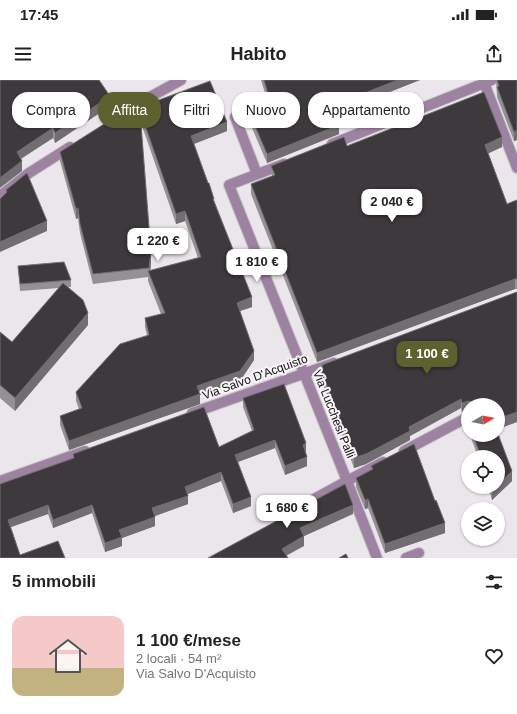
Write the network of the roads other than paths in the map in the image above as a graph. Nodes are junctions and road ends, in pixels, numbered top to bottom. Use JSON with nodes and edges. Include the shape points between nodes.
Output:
{"nodes":[{"id":1,"x":181,"y":80,"type":"edge"},
{"id":2,"x":486,"y":81,"type":"edge"},
{"id":3,"x":159,"y":92,"type":"edge"},
{"id":4,"x":239,"y":128,"type":"edge"},
{"id":5,"x":76,"y":144,"type":"edge"},
{"id":6,"x":323,"y":148,"type":"edge"},
{"id":7,"x":294,"y":160,"type":"edge"},
{"id":8,"x":517,"y":168,"type":"edge"},
{"id":9,"x":257,"y":174,"type":"junction"},
{"id":10,"x":0,"y":196,"type":"edge"},
{"id":11,"x":341,"y":360,"type":"edge"},
{"id":12,"x":304,"y":374,"type":"junction"},
{"id":13,"x":186,"y":416,"type":"edge"},
{"id":14,"x":461,"y":421,"type":"edge"},
{"id":15,"x":96,"y":447,"type":"edge"},
{"id":16,"x":0,"y":481,"type":"edge"},
{"id":17,"x":347,"y":481,"type":"junction"},
{"id":18,"x":296,"y":509,"type":"edge"},
{"id":19,"x":419,"y":553,"type":"dead end"},
{"id":20,"x":377,"y":558,"type":"edge"},
{"id":21,"x":406,"y":558,"type":"edge"}],
"edges":[{"from":1,"to":3,"type":"street"},
{"from":2,"to":6,"type":"street"},
{"from":2,"to":8,"type":"street"},
{"from":4,"to":9,"type":"street"},
{"from":5,"to":10,"type":"street","via":[[30,173]]},
{"from":7,"to":9,"type":"street"},
{"from":9,"to":12,"type":"street","name":"Via Lucchesi Palli","via":[[230,184]]},
{"from":11,"to":12,"type":"street","name":"Via Salvo D'Acquisto"},
{"from":12,"to":13,"type":"street","name":"Via Salvo D'Acquisto"},
{"from":12,"to":17,"type":"street","name":"Via Lucchesi Palli"},
{"from":14,"to":17,"type":"street","name":"Via Lucchesi Palli"},
{"from":15,"to":16,"type":"street"},
{"from":17,"to":18,"type":"street"},
{"from":17,"to":20,"type":"street"},
{"from":19,"to":21,"type":"street"}]}
